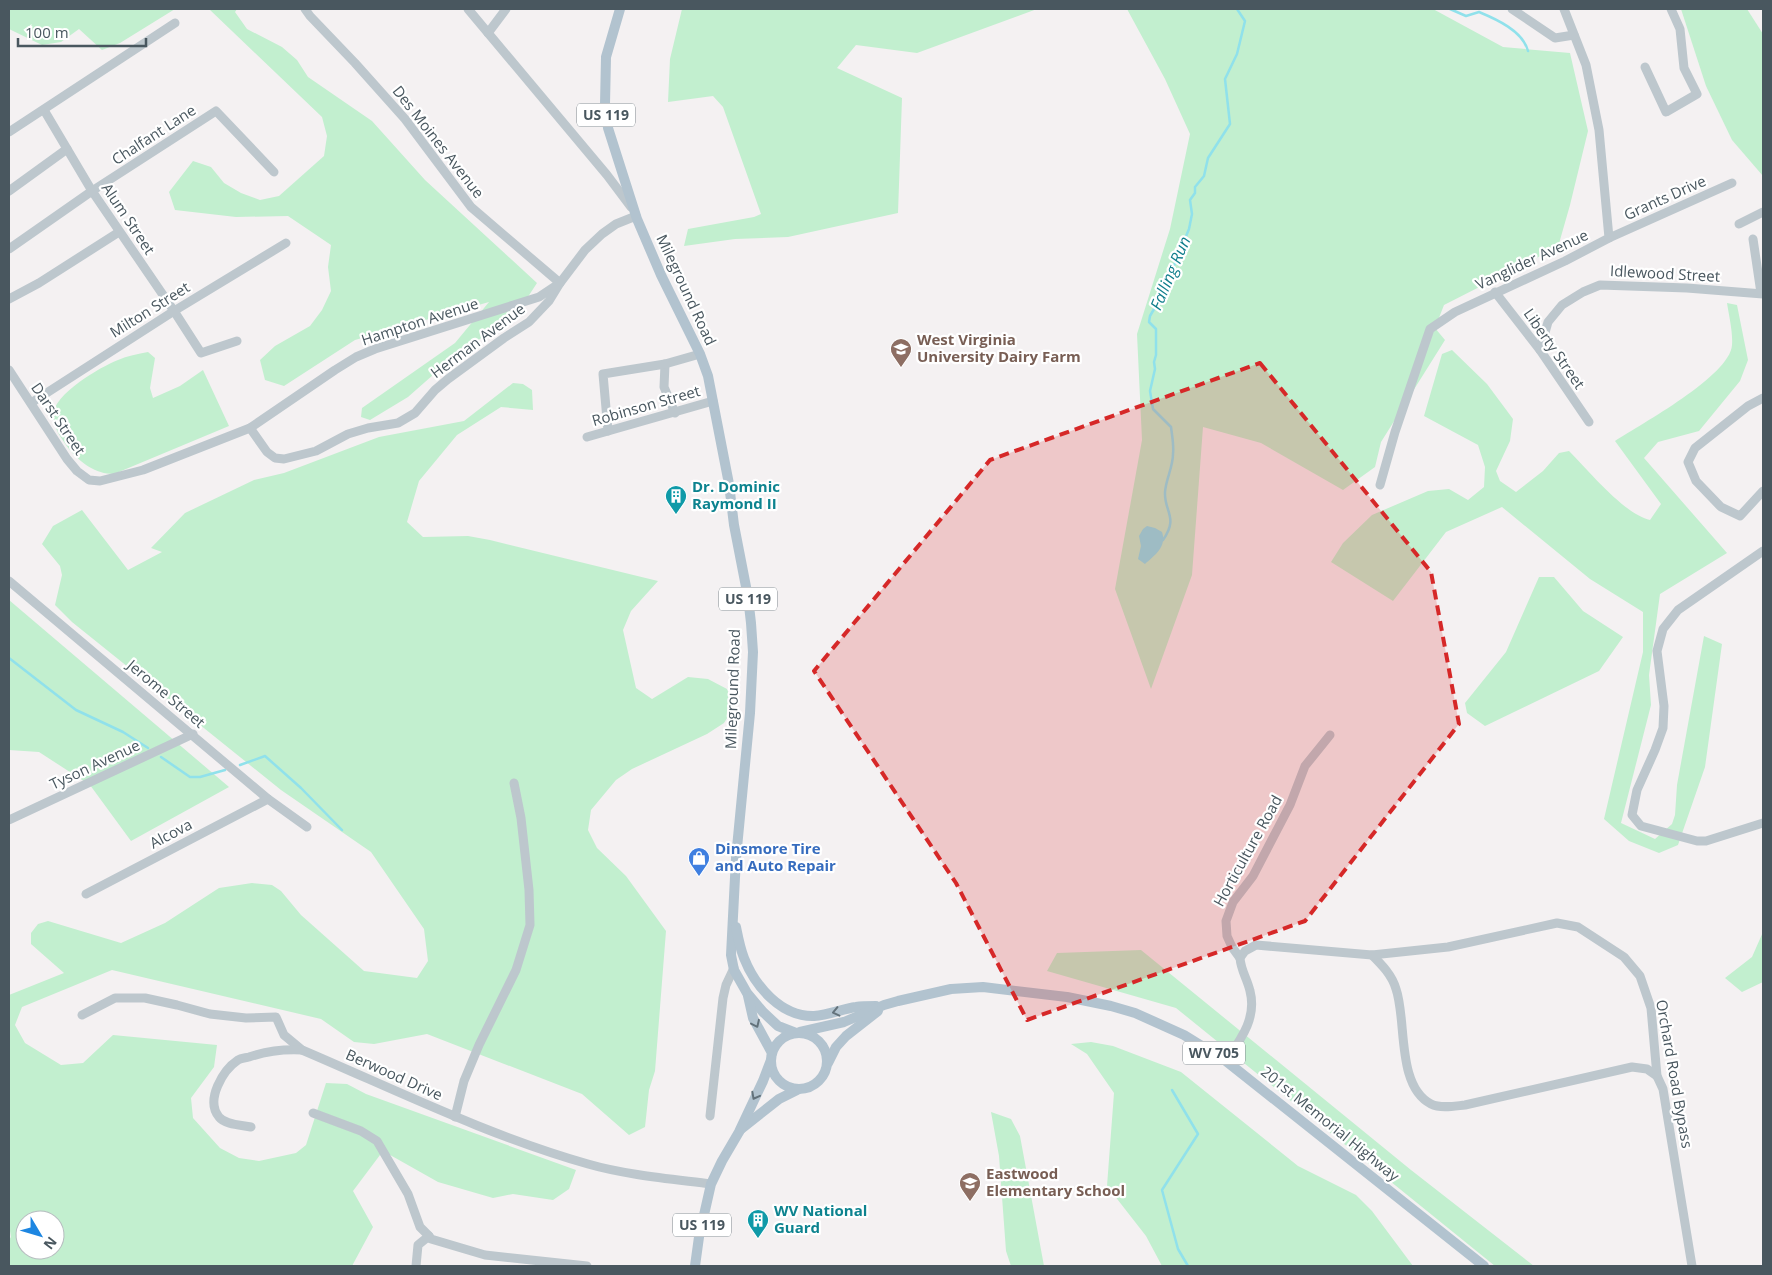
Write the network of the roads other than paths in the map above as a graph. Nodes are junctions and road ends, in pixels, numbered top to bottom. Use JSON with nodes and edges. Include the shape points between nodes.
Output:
{"nodes":[{"id":1,"x":305,"y":9,"type":"edge"},
{"id":2,"x":468,"y":9,"type":"edge"},
{"id":3,"x":506,"y":9,"type":"edge"},
{"id":4,"x":620,"y":9,"type":"edge"},
{"id":5,"x":1512,"y":9,"type":"edge"},
{"id":6,"x":1564,"y":9,"type":"edge"},
{"id":7,"x":1671,"y":9,"type":"edge"},
{"id":8,"x":175,"y":23,"type":"dead end"},
{"id":9,"x":488,"y":33,"type":"junction"},
{"id":10,"x":1574,"y":35,"type":"junction"},
{"id":11,"x":1645,"y":67,"type":"dead end"},
{"id":12,"x":44,"y":110,"type":"junction"},
{"id":13,"x":9,"y":132,"type":"edge"},
{"id":14,"x":67,"y":149,"type":"junction"},
{"id":15,"x":274,"y":172,"type":"dead end"},
{"id":16,"x":1732,"y":183,"type":"dead end"},
{"id":17,"x":9,"y":191,"type":"edge"},
{"id":18,"x":92,"y":191,"type":"junction"},
{"id":19,"x":1763,"y":212,"type":"edge"},
{"id":20,"x":636,"y":216,"type":"junction"},
{"id":21,"x":1738,"y":224,"type":"dead end"},
{"id":22,"x":119,"y":232,"type":"junction"},
{"id":23,"x":1609,"y":238,"type":"junction"},
{"id":24,"x":1753,"y":239,"type":"dead end"},
{"id":25,"x":286,"y":243,"type":"dead end"},
{"id":26,"x":9,"y":249,"type":"edge"},
{"id":27,"x":1759,"y":250,"type":"edge"},
{"id":28,"x":560,"y":283,"type":"junction"},
{"id":29,"x":1495,"y":292,"type":"junction"},
{"id":30,"x":1762,"y":294,"type":"edge"},
{"id":31,"x":9,"y":299,"type":"edge"},
{"id":32,"x":174,"y":310,"type":"junction"},
{"id":33,"x":237,"y":341,"type":"dead end"},
{"id":34,"x":1540,"y":350,"type":"junction"},
{"id":35,"x":700,"y":354,"type":"junction"},
{"id":36,"x":665,"y":364,"type":"junction"},
{"id":37,"x":9,"y":370,"type":"edge"},
{"id":38,"x":1763,"y":398,"type":"edge"},
{"id":39,"x":713,"y":401,"type":"junction"},
{"id":40,"x":30,"y":403,"type":"junction"},
{"id":41,"x":675,"y":413,"type":"junction"},
{"id":42,"x":1589,"y":422,"type":"dead end"},
{"id":43,"x":250,"y":428,"type":"junction"},
{"id":44,"x":608,"y":431,"type":"junction"},
{"id":45,"x":587,"y":437,"type":"dead end"},
{"id":46,"x":89,"y":480,"type":"joint"},
{"id":47,"x":1380,"y":485,"type":"dead end"},
{"id":48,"x":1763,"y":491,"type":"edge"},
{"id":49,"x":1763,"y":552,"type":"edge"},
{"id":50,"x":9,"y":581,"type":"edge"},
{"id":51,"x":193,"y":734,"type":"junction"},
{"id":52,"x":1330,"y":735,"type":"dead end"},
{"id":53,"x":514,"y":783,"type":"dead end"},
{"id":54,"x":268,"y":799,"type":"junction"},
{"id":55,"x":9,"y":820,"type":"edge"},
{"id":56,"x":1763,"y":822,"type":"edge"},
{"id":57,"x":307,"y":827,"type":"dead end"},
{"id":58,"x":86,"y":894,"type":"dead end"},
{"id":59,"x":733,"y":903,"type":"junction"},
{"id":60,"x":1372,"y":955,"type":"junction"},
{"id":61,"x":1240,"y":958,"type":"junction"},
{"id":62,"x":734,"y":968,"type":"junction"},
{"id":63,"x":747,"y":993,"type":"junction"},
{"id":64,"x":884,"y":1005,"type":"junction"},
{"id":65,"x":82,"y":1015,"type":"dead end"},
{"id":66,"x":798,"y":1033,"type":"junction"},
{"id":67,"x":302,"y":1050,"type":"junction"},
{"id":68,"x":771,"y":1057,"type":"junction"},
{"id":69,"x":1226,"y":1061,"type":"junction"},
{"id":70,"x":828,"y":1064,"type":"junction"},
{"id":71,"x":1658,"y":1076,"type":"junction"},
{"id":72,"x":797,"y":1090,"type":"junction"},
{"id":73,"x":313,"y":1114,"type":"dead end"},
{"id":74,"x":710,"y":1116,"type":"dead end"},
{"id":75,"x":456,"y":1117,"type":"junction"},
{"id":76,"x":251,"y":1128,"type":"dead end"},
{"id":77,"x":739,"y":1132,"type":"junction"},
{"id":78,"x":712,"y":1184,"type":"junction"},
{"id":79,"x":428,"y":1236,"type":"junction"},
{"id":80,"x":561,"y":1265,"type":"edge"},
{"id":81,"x":416,"y":1266,"type":"edge"},
{"id":82,"x":587,"y":1266,"type":"edge"},
{"id":83,"x":695,"y":1266,"type":"edge"},
{"id":84,"x":1484,"y":1266,"type":"edge"},
{"id":85,"x":1692,"y":1266,"type":"edge"}],
"edges":[{"from":1,"to":28,"type":"street","name":"Des Moines Avenue","via":[[405,118],[471,207]]},
{"from":2,"to":9,"type":"street"},
{"from":3,"to":9,"type":"street"},
{"from":4,"to":20,"type":"main road","number":"US 119","via":[[606,57],[605,104],[608,128]]},
{"from":5,"to":10,"type":"street","via":[[1555,38]]},
{"from":6,"to":10,"type":"street"},
{"from":7,"to":11,"type":"street","via":[[1680,29],[1684,68],[1697,94],[1666,112]]},
{"from":8,"to":12,"type":"street"},
{"from":9,"to":20,"type":"street","via":[[607,175]]},
{"from":10,"to":23,"type":"street","name":"Vanglider Avenue","via":[[1586,65],[1599,130]]},
{"from":12,"to":13,"type":"street"},
{"from":12,"to":14,"type":"street","name":"Alum Street"},
{"from":14,"to":17,"type":"street"},
{"from":14,"to":18,"type":"street","name":"Alum Street"},
{"from":15,"to":18,"type":"street","name":"Chalfant Lane","via":[[216,111]]},
{"from":16,"to":23,"type":"street","name":"Grants Drive"},
{"from":18,"to":22,"type":"street","name":"Alum Street"},
{"from":18,"to":26,"type":"street","name":"Chalfant Lane"},
{"from":19,"to":21,"type":"street"},
{"from":20,"to":28,"type":"street","name":"Hampton Avenue","via":[[616,224],[597,238]]},
{"from":20,"to":35,"type":"main road","name":"Mileground Road","number":"US 119"},
{"from":22,"to":31,"type":"street"},
{"from":22,"to":32,"type":"street","name":"Alum Street"},
{"from":23,"to":29,"type":"street","name":"Vanglider Avenue"},
{"from":24,"to":27,"type":"street"},
{"from":25,"to":32,"type":"street","name":"Milton Street"},
{"from":27,"to":30,"type":"street"},
{"from":28,"to":43,"type":"street","name":"Hampton Avenue","via":[[539,297],[356,357]]},
{"from":28,"to":43,"type":"street","name":"Herman Avenue","via":[[549,301],[529,322],[448,379],[415,413],[398,423],[348,434],[316,451],[284,460],[267,452]]},
{"from":29,"to":34,"type":"street","name":"Liberty Street"},
{"from":29,"to":47,"type":"street","name":"Vanglider Avenue","via":[[1430,329],[1394,432]]},
{"from":30,"to":34,"type":"street","name":"Idlewood Street","via":[[1600,284],[1562,305],[1548,322]]},
{"from":32,"to":33,"type":"street","name":"Alum Street","via":[[201,353]]},
{"from":32,"to":40,"type":"street","name":"Milton Street"},
{"from":34,"to":42,"type":"street","name":"Liberty Street"},
{"from":35,"to":36,"type":"street"},
{"from":35,"to":39,"type":"main road","name":"Mileground Road","number":"US 119"},
{"from":36,"to":41,"type":"street","via":[[664,387]]},
{"from":36,"to":44,"type":"street","via":[[603,374]]},
{"from":37,"to":40,"type":"street","name":"Darst Street"},
{"from":38,"to":48,"type":"street","via":[[1695,448],[1688,462],[1696,482],[1721,507],[1740,516]]},
{"from":39,"to":41,"type":"street","name":"Robinson Street"},
{"from":39,"to":59,"type":"main road","name":"Mileground Road","number":"US 119","via":[[748,598],[753,652]]},
{"from":40,"to":46,"type":"street","name":"Darst Street","via":[[67,459]]},
{"from":41,"to":44,"type":"street","name":"Robinson Street"},
{"from":43,"to":46,"type":"street","name":"Hampton Avenue","via":[[142,470],[100,482]]},
{"from":44,"to":45,"type":"street","name":"Robinson Street"},
{"from":49,"to":56,"type":"street","via":[[1678,610],[1662,629],[1657,651],[1664,706],[1663,728],[1637,790],[1632,815],[1641,826],[1697,842]]},
{"from":50,"to":51,"type":"street","name":"Jerome Street"},
{"from":51,"to":54,"type":"street","name":"Jerome Street"},
{"from":51,"to":55,"type":"street","name":"Tyson Avenue"},
{"from":52,"to":61,"type":"street","name":"Horticulture Road","via":[[1305,766],[1290,805],[1253,876],[1233,902],[1226,921],[1227,936]]},
{"from":53,"to":75,"type":"street","via":[[522,818],[530,925],[516,970],[464,1081]]},
{"from":54,"to":57,"type":"street","name":"Jerome Street"},
{"from":54,"to":58,"type":"street","name":"Alcova"},
{"from":59,"to":62,"type":"main road","name":"Mileground Road","number":"US 119","via":[[731,955]]},
{"from":64,"to":59,"type":"main road","one_way":true,"via":[[816,1016],[805,1016],[785,1008],[763,990],[751,974],[743,956]]},
{"from":60,"to":61,"type":"street","name":"Orchard Road Bypass","via":[[1256,945]]},
{"from":60,"to":71,"type":"street","name":"Orchard Road Bypass","via":[[1448,947],[1557,923],[1578,927],[1624,957],[1640,976],[1650,1008]]},
{"from":60,"to":71,"type":"street","via":[[1388,971],[1397,990],[1410,1077],[1432,1104],[1466,1105],[1632,1066],[1647,1069]]},
{"from":61,"to":69,"type":"street","via":[[1252,1007],[1248,1026]]},
{"from":62,"to":63,"type":"main road","name":"Mileground Road","number":"US 119"},
{"from":62,"to":74,"type":"street","name":"Mileground Road","via":[[723,998]]},
{"from":63,"to":66,"type":"main road","name":"Mileground Road","number":"US 119","via":[[778,1026]]},
{"from":63,"to":68,"type":"main road","name":"Mileground Road","number":"US 119","one_way":true,"via":[[753,1018]]},
{"from":64,"to":66,"type":"main road","name":"201st Memorial Highway","number":"WV 705","via":[[844,1022]]},
{"from":64,"to":69,"type":"main road","name":"201st Memorial Highway","number":"WV 705","via":[[951,989],[983,987],[1067,997],[1111,1006],[1149,1019],[1184,1035]]},
{"from":64,"to":70,"type":"main road","name":"201st Memorial Highway","number":"WV 705","via":[[846,1036]]},
{"from":65,"to":67,"type":"street","name":"Berwood Drive","via":[[115,998],[144,998],[210,1014],[246,1018],[276,1016],[284,1035]]},
{"from":66,"to":68,"type":"main road","via":[[776,1044]]},
{"from":66,"to":70,"type":"main road","via":[[818,1039],[824,1046]]},
{"from":67,"to":75,"type":"street","name":"Berwood Drive"},
{"from":67,"to":76,"type":"street","via":[[284,1048],[238,1060],[223,1076],[214,1090],[218,1117]]},
{"from":68,"to":72,"type":"main road","via":[[774,1075],[785,1086]]},
{"from":68,"to":77,"type":"main road","number":"US 119","one_way":true},
{"from":69,"to":84,"type":"main road","name":"201st Memorial Highway","number":"WV 705"},
{"from":70,"to":72,"type":"main road","via":[[820,1080]]},
{"from":71,"to":85,"type":"street","name":"Orchard Road Bypass","via":[[1663,1089]]},
{"from":72,"to":77,"type":"main road","number":"US 119","via":[[779,1099]]},
{"from":73,"to":79,"type":"street","via":[[361,1131],[377,1141],[408,1194],[420,1227]]},
{"from":75,"to":78,"type":"street","name":"Berwood Drive","via":[[589,1165]]},
{"from":77,"to":78,"type":"main road","number":"US 119"},
{"from":78,"to":83,"type":"main road","number":"US 119"},
{"from":79,"to":80,"type":"street","via":[[485,1256]]},
{"from":79,"to":81,"type":"street","via":[[418,1246]]},
{"from":80,"to":82,"type":"street"}]}
